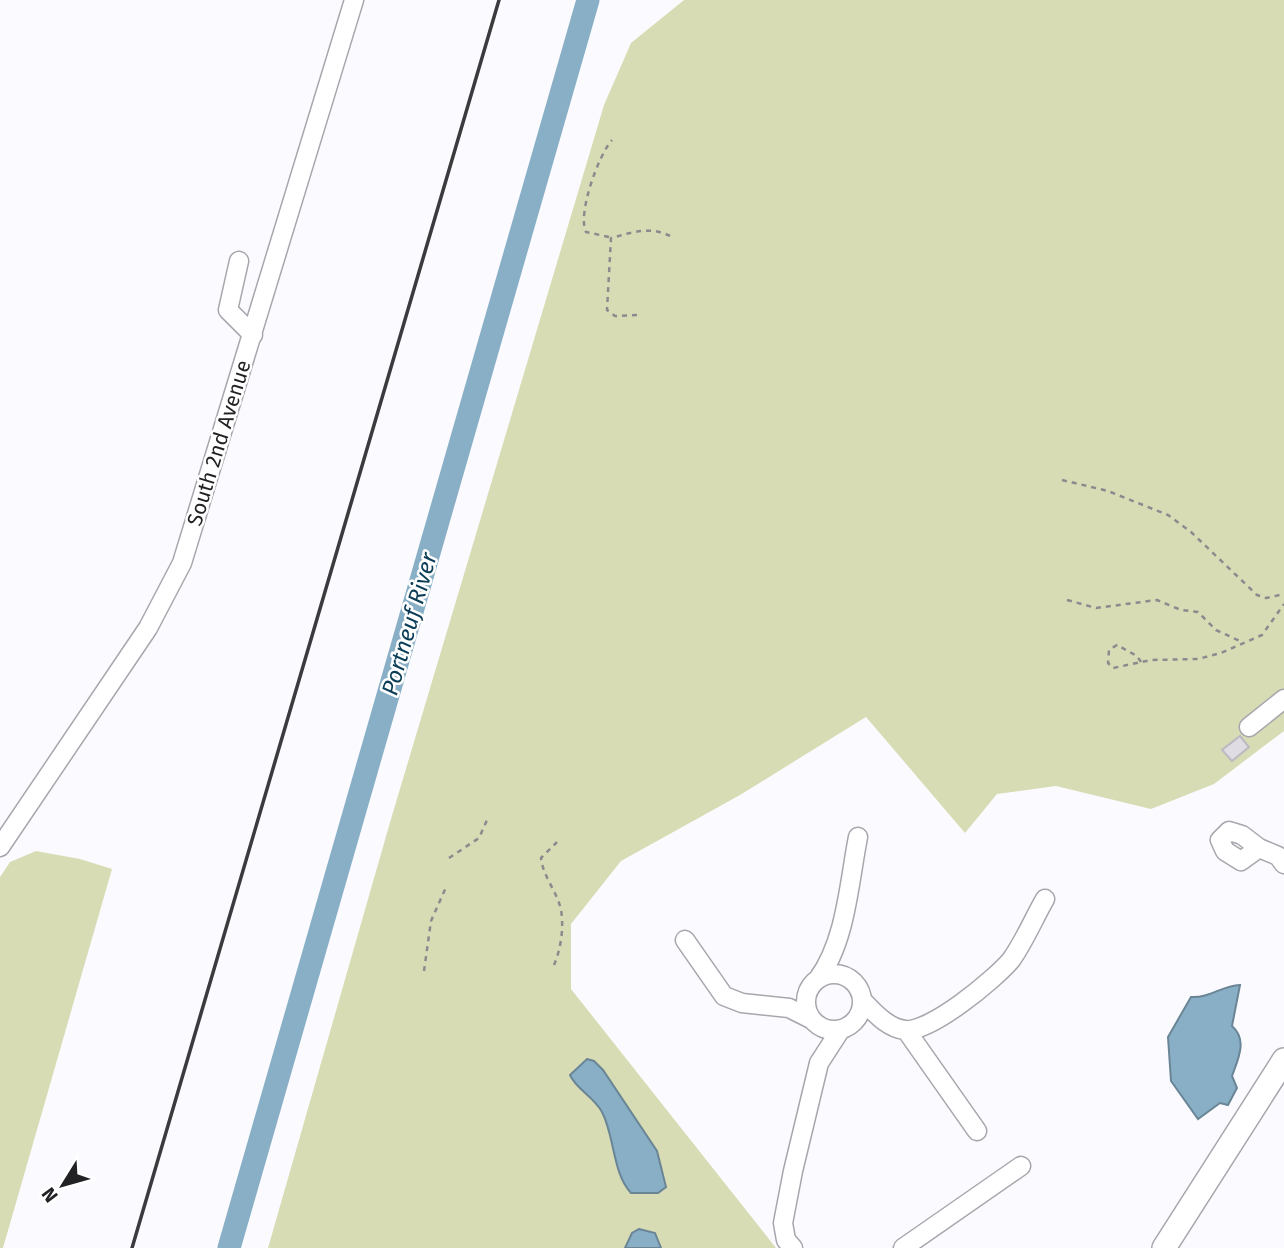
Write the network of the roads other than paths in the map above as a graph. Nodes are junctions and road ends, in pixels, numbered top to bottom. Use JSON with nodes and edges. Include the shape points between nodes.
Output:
{"nodes":[{"id":1,"x":354,"y":0,"type":"edge"},
{"id":2,"x":239,"y":261,"type":"dead end"},
{"id":3,"x":253,"y":335,"type":"junction"},
{"id":4,"x":1284,"y":699,"type":"edge"},
{"id":5,"x":1249,"y":727,"type":"dead end"},
{"id":6,"x":858,"y":837,"type":"dead end"},
{"id":7,"x":0,"y":847,"type":"edge"},
{"id":8,"x":1259,"y":848,"type":"dead end"},
{"id":9,"x":1284,"y":864,"type":"edge"},
{"id":10,"x":1045,"y":899,"type":"dead end"},
{"id":11,"x":685,"y":940,"type":"dead end"},
{"id":12,"x":836,"y":943,"type":"junction"},
{"id":13,"x":849,"y":978,"type":"junction"},
{"id":14,"x":815,"y":982,"type":"junction"},
{"id":15,"x":862,"y":999,"type":"junction"},
{"id":16,"x":771,"y":1007,"type":"junction"},
{"id":17,"x":813,"y":1021,"type":"junction"},
{"id":18,"x":888,"y":1024,"type":"junction"},
{"id":19,"x":845,"y":1028,"type":"junction"},
{"id":20,"x":906,"y":1030,"type":"junction"},
{"id":21,"x":1284,"y":1060,"type":"edge"},
{"id":22,"x":819,"y":1063,"type":"junction"},
{"id":23,"x":977,"y":1131,"type":"dead end"},
{"id":24,"x":1021,"y":1166,"type":"dead end"},
{"id":25,"x":793,"y":1248,"type":"edge"},
{"id":26,"x":903,"y":1248,"type":"edge"},
{"id":27,"x":1164,"y":1248,"type":"edge"}],
"edges":[{"from":1,"to":3,"type":"street","name":"South 2nd Avenue"},
{"from":2,"to":3,"type":"street","via":[[228,310]]},
{"from":3,"to":7,"type":"street","name":"South 2nd Avenue","via":[[182,564],[148,628]]},
{"from":4,"to":5,"type":"street"},
{"from":6,"to":12,"type":"street"},
{"from":8,"to":9,"type":"street","via":[[1278,856]]},
{"from":10,"to":20,"type":"street","via":[[1011,959],[994,978],[926,1027]]},
{"from":11,"to":16,"type":"street","via":[[724,996]]},
{"from":12,"to":13,"type":"street"},
{"from":12,"to":14,"type":"street","via":[[830,963]]},
{"from":13,"to":14,"type":"street","via":[[836,974]]},
{"from":13,"to":15,"type":"street"},
{"from":14,"to":16,"type":"street"},
{"from":14,"to":17,"type":"street","via":[[806,1002]]},
{"from":15,"to":18,"type":"street"},
{"from":15,"to":19,"type":"street","via":[[859,1016]]},
{"from":16,"to":17,"type":"street","via":[[789,1008]]},
{"from":17,"to":19,"type":"street","via":[[827,1029]]},
{"from":17,"to":22,"type":"street"},
{"from":18,"to":19,"type":"street"},
{"from":18,"to":20,"type":"street"},
{"from":19,"to":22,"type":"street"},
{"from":20,"to":23,"type":"street"},
{"from":21,"to":27,"type":"main road"},
{"from":22,"to":25,"type":"street","via":[[783,1223],[786,1240]]},
{"from":24,"to":26,"type":"street"}]}
